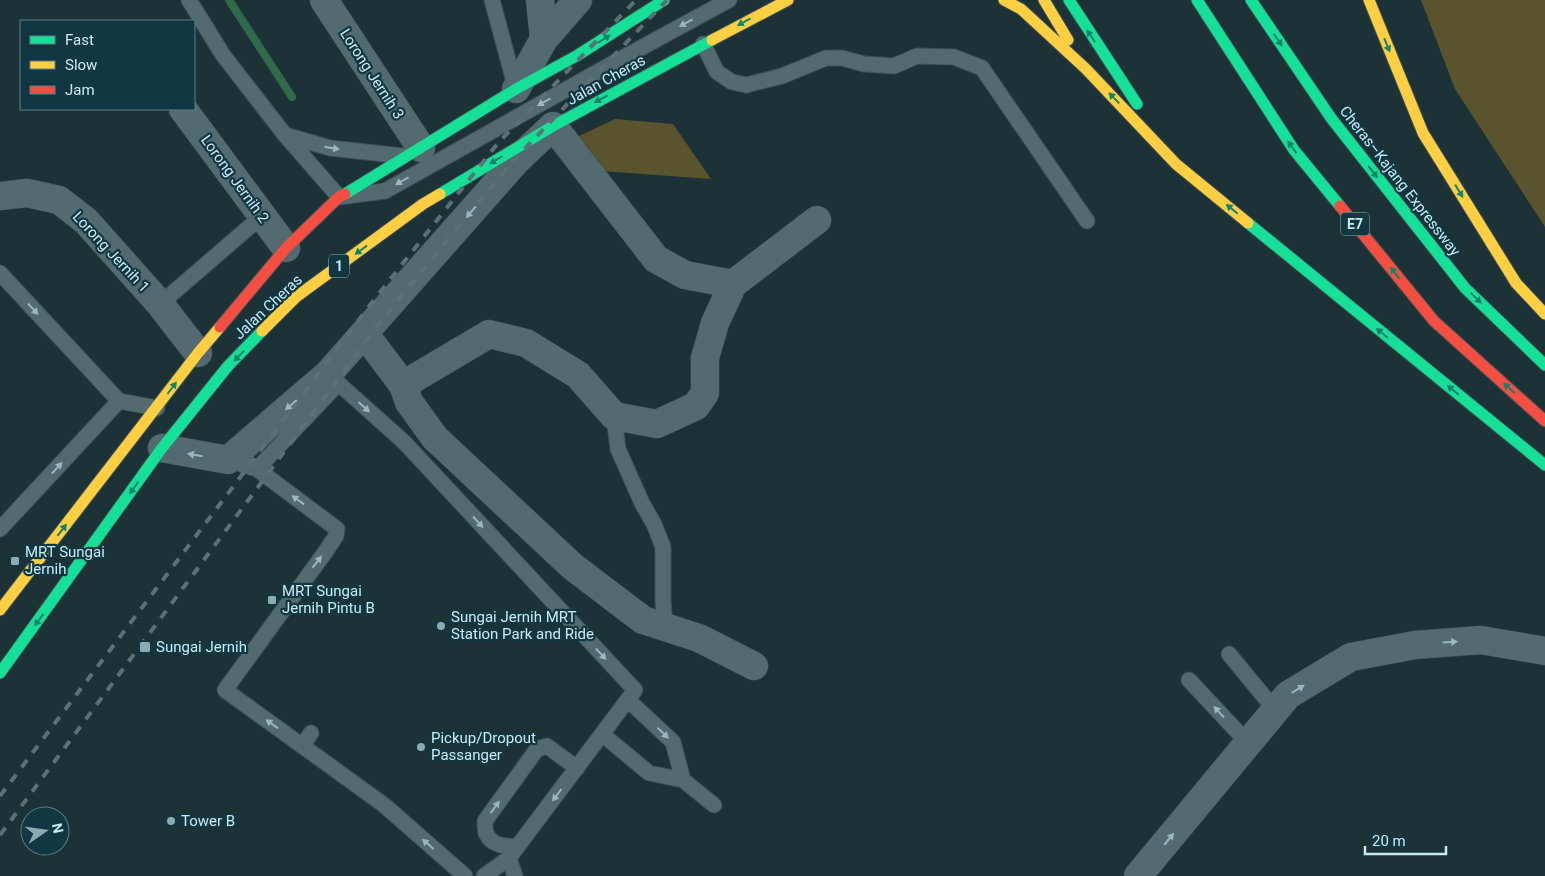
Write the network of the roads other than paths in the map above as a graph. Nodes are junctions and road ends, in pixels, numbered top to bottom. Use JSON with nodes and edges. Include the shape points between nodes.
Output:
{"nodes":[{"id":1,"x":189,"y":0,"type":"edge"},
{"id":2,"x":324,"y":0,"type":"edge"},
{"id":3,"x":492,"y":0,"type":"edge"},
{"id":4,"x":540,"y":0,"type":"edge"},
{"id":5,"x":578,"y":0,"type":"edge"},
{"id":6,"x":664,"y":0,"type":"edge"},
{"id":7,"x":729,"y":0,"type":"edge"},
{"id":8,"x":788,"y":0,"type":"edge"},
{"id":9,"x":1004,"y":0,"type":"edge"},
{"id":10,"x":1044,"y":0,"type":"edge"},
{"id":11,"x":1069,"y":0,"type":"edge"},
{"id":12,"x":1197,"y":0,"type":"edge"},
{"id":13,"x":1251,"y":0,"type":"edge"},
{"id":14,"x":1369,"y":1,"type":"edge"},
{"id":15,"x":544,"y":40,"type":"junction"},
{"id":16,"x":703,"y":44,"type":"junction"},
{"id":17,"x":1086,"y":70,"type":"junction"},
{"id":18,"x":516,"y":89,"type":"junction"},
{"id":19,"x":184,"y":110,"type":"edge"},
{"id":20,"x":553,"y":126,"type":"junction"},
{"id":21,"x":285,"y":135,"type":"junction"},
{"id":22,"x":414,"y":152,"type":"junction"},
{"id":23,"x":1176,"y":164,"type":"junction"},
{"id":24,"x":0,"y":196,"type":"edge"},
{"id":25,"x":338,"y":197,"type":"junction"},
{"id":26,"x":262,"y":216,"type":"junction"},
{"id":27,"x":817,"y":220,"type":"dead end"},
{"id":28,"x":1087,"y":221,"type":"dead end"},
{"id":29,"x":286,"y":248,"type":"junction"},
{"id":30,"x":0,"y":273,"type":"edge"},
{"id":31,"x":733,"y":284,"type":"junction"},
{"id":32,"x":160,"y":304,"type":"junction"},
{"id":33,"x":1545,"y":314,"type":"edge"},
{"id":34,"x":364,"y":333,"type":"junction"},
{"id":35,"x":198,"y":353,"type":"junction"},
{"id":36,"x":1545,"y":365,"type":"edge"},
{"id":37,"x":333,"y":379,"type":"junction"},
{"id":38,"x":403,"y":385,"type":"junction"},
{"id":39,"x":119,"y":401,"type":"junction"},
{"id":40,"x":156,"y":408,"type":"junction"},
{"id":41,"x":614,"y":416,"type":"junction"},
{"id":42,"x":1545,"y":421,"type":"edge"},
{"id":43,"x":162,"y":448,"type":"junction"},
{"id":44,"x":228,"y":460,"type":"junction"},
{"id":45,"x":1545,"y":464,"type":"edge"},
{"id":46,"x":257,"y":470,"type":"junction"},
{"id":47,"x":0,"y":529,"type":"edge"},
{"id":48,"x":0,"y":610,"type":"edge"},
{"id":49,"x":665,"y":627,"type":"junction"},
{"id":50,"x":1545,"y":651,"type":"edge"},
{"id":51,"x":1229,"y":654,"type":"dead end"},
{"id":52,"x":754,"y":666,"type":"dead end"},
{"id":53,"x":0,"y":673,"type":"edge"},
{"id":54,"x":1189,"y":680,"type":"dead end"},
{"id":55,"x":628,"y":700,"type":"junction"},
{"id":56,"x":1276,"y":711,"type":"junction"},
{"id":57,"x":311,"y":733,"type":"dead end"},
{"id":58,"x":602,"y":734,"type":"junction"},
{"id":59,"x":1248,"y":743,"type":"junction"},
{"id":60,"x":302,"y":746,"type":"junction"},
{"id":61,"x":577,"y":768,"type":"junction"},
{"id":62,"x":683,"y":780,"type":"junction"},
{"id":63,"x":714,"y":805,"type":"dead end"},
{"id":64,"x":518,"y":846,"type":"junction"},
{"id":65,"x":509,"y":858,"type":"junction"},
{"id":66,"x":465,"y":876,"type":"edge"},
{"id":67,"x":484,"y":876,"type":"edge"},
{"id":68,"x":514,"y":876,"type":"edge"},
{"id":69,"x":1138,"y":876,"type":"edge"}],
"edges":[{"from":1,"to":21,"type":"lane","via":[[223,55]]},
{"from":2,"to":22,"type":"street","name":"Lorong Jernih 3"},
{"from":3,"to":18,"type":"lane"},
{"from":4,"to":15,"type":"street"},
{"from":5,"to":15,"type":"street"},
{"from":18,"to":6,"type":"main road","name":"Jalan Cheras","one_way":true,"via":[[578,55]]},
{"from":7,"to":25,"type":"lane","one_way":true,"via":[[384,191]]},
{"from":8,"to":16,"type":"main road","name":"Jalan Cheras","number":"1","one_way":true},
{"from":9,"to":17,"type":"main road","via":[[1021,9]]},
{"from":10,"to":17,"type":"main road"},
{"from":23,"to":11,"type":"main road","one_way":true},
{"from":42,"to":12,"type":"main road","number":"E7","one_way":true,"via":[[1434,321],[1294,150]]},
{"from":13,"to":36,"type":"main road","name":"Cheras–Kajang Expressway","one_way":true,"via":[[1330,118],[1465,288]]},
{"from":14,"to":33,"type":"main road","one_way":true,"via":[[1423,133],[1516,283]]},
{"from":15,"to":18,"type":"street"},
{"from":16,"to":20,"type":"main road","name":"Jalan Cheras","number":"1","one_way":true},
{"from":16,"to":28,"type":"lane","via":[[717,72],[732,82],[746,85],[782,76],[826,58],[894,66],[917,56],[954,57],[982,68]]},
{"from":23,"to":17,"type":"main road","one_way":true},
{"from":18,"to":22,"type":"main road","name":"Jalan Cheras"},
{"from":19,"to":26,"type":"street","name":"Lorong Jernih 2"},
{"from":20,"to":31,"type":"street","via":[[656,259],[685,275]]},
{"from":20,"to":34,"type":"street","one_way":true,"via":[[517,160]]},
{"from":20,"to":43,"type":"main road","name":"Jalan Cheras","number":"1","one_way":true,"via":[[423,204],[296,297],[228,366]]},
{"from":21,"to":22,"type":"lane","one_way":true,"via":[[330,148]]},
{"from":21,"to":25,"type":"lane"},
{"from":22,"to":25,"type":"main road","name":"Jalan Cheras"},
{"from":45,"to":23,"type":"main road","one_way":true},
{"from":24,"to":32,"type":"street","name":"Lorong Jernih 1","via":[[27,193],[59,200],[86,221]]},
{"from":25,"to":29,"type":"main road","name":"Jalan Cheras"},
{"from":26,"to":29,"type":"street","name":"Lorong Jernih 2"},
{"from":26,"to":32,"type":"lane"},
{"from":27,"to":31,"type":"street"},
{"from":29,"to":35,"type":"main road","name":"Jalan Cheras"},
{"from":30,"to":39,"type":"lane","one_way":true},
{"from":31,"to":41,"type":"street","via":[[715,323],[704,358],[705,392],[696,406],[657,424]]},
{"from":32,"to":35,"type":"street","name":"Lorong Jernih 1"},
{"from":34,"to":37,"type":"street"},
{"from":34,"to":38,"type":"street"},
{"from":40,"to":35,"type":"main road","name":"Jalan Cheras","one_way":true},
{"from":37,"to":44,"type":"street","one_way":true},
{"from":37,"to":46,"type":"lane"},
{"from":37,"to":55,"type":"lane","one_way":true,"via":[[404,442],[635,690]]},
{"from":38,"to":41,"type":"street","via":[[489,334],[526,343],[578,375]]},
{"from":38,"to":49,"type":"street","via":[[409,402],[435,438],[572,566],[643,620]]},
{"from":39,"to":40,"type":"lane"},
{"from":47,"to":39,"type":"lane","one_way":true},
{"from":48,"to":40,"type":"main road","name":"Jalan Cheras","one_way":true},
{"from":41,"to":49,"type":"lane","via":[[618,449],[663,547]]},
{"from":44,"to":43,"type":"street","one_way":true},
{"from":43,"to":53,"type":"main road","name":"Jalan Cheras","number":"1","one_way":true},
{"from":44,"to":46,"type":"lane"},
{"from":60,"to":46,"type":"lane","one_way":true,"via":[[225,690],[326,551],[337,529]]},
{"from":49,"to":52,"type":"street","via":[[699,638]]},
{"from":56,"to":50,"type":"street","one_way":true,"via":[[1288,695],[1351,657],[1415,645],[1480,640]]},
{"from":51,"to":56,"type":"lane"},
{"from":59,"to":54,"type":"lane","one_way":true},
{"from":55,"to":58,"type":"lane"},
{"from":55,"to":62,"type":"lane","one_way":true,"via":[[673,742]]},
{"from":56,"to":59,"type":"street"},
{"from":57,"to":60,"type":"lane"},
{"from":58,"to":61,"type":"lane"},
{"from":58,"to":62,"type":"lane","via":[[649,772]]},
{"from":69,"to":59,"type":"street","one_way":true},
{"from":66,"to":60,"type":"lane","one_way":true,"via":[[387,800]]},
{"from":61,"to":64,"type":"lane","one_way":true},
{"from":64,"to":61,"type":"lane","one_way":true,"via":[[495,843],[486,833],[485,820],[537,749],[547,746]]},
{"from":62,"to":63,"type":"lane"},
{"from":64,"to":65,"type":"lane"},
{"from":65,"to":67,"type":"lane"},
{"from":65,"to":68,"type":"lane"}]}
